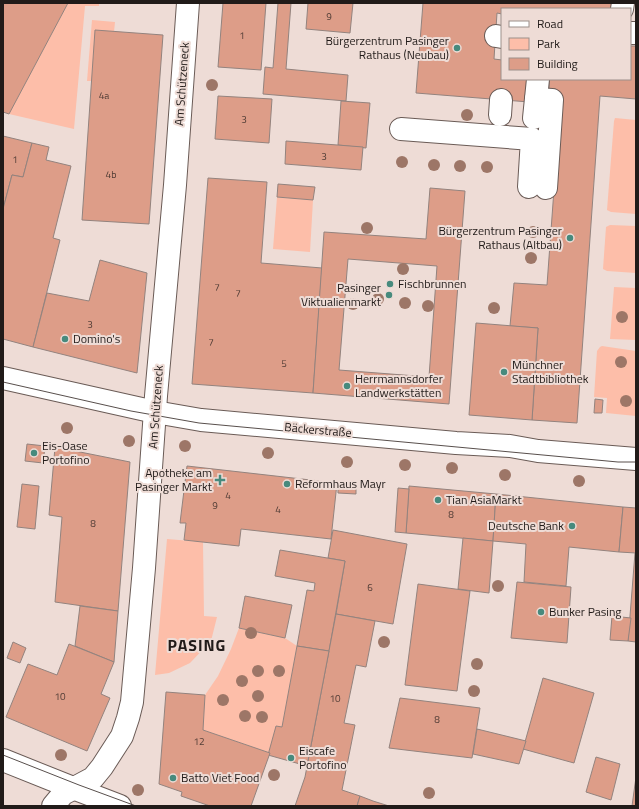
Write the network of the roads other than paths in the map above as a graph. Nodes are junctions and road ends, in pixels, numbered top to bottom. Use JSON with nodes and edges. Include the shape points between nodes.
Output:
{"nodes":[{"id":1,"x":188,"y":3,"type":"edge"},
{"id":2,"x":535,"y":112,"type":"edge"},
{"id":3,"x":401,"y":129,"type":"dead end"},
{"id":4,"x":3,"y":378,"type":"edge"},
{"id":5,"x":155,"y":412,"type":"junction"},
{"id":6,"x":636,"y":459,"type":"edge"},
{"id":7,"x":3,"y":760,"type":"edge"},
{"id":8,"x":73,"y":788,"type":"junction"},
{"id":9,"x":53,"y":806,"type":"edge"},
{"id":10,"x":120,"y":806,"type":"edge"}],
"edges":[{"from":1,"to":5,"type":"street","name":"Am Schützeneck"},
{"from":2,"to":2,"type":"street","via":[[552,100],[537,188]]},
{"from":2,"to":3,"type":"street"},
{"from":4,"to":5,"type":"street","name":"Bäckerstraße"},
{"from":5,"to":6,"type":"street","name":"Bäckerstraße","via":[[201,420]]},
{"from":5,"to":8,"type":"street","name":"Am Schützeneck","via":[[131,709],[122,736],[102,767],[93,778]]},
{"from":7,"to":8,"type":"street"},
{"from":8,"to":9,"type":"street","name":"Am Schützeneck"},
{"from":8,"to":10,"type":"street"}]}
